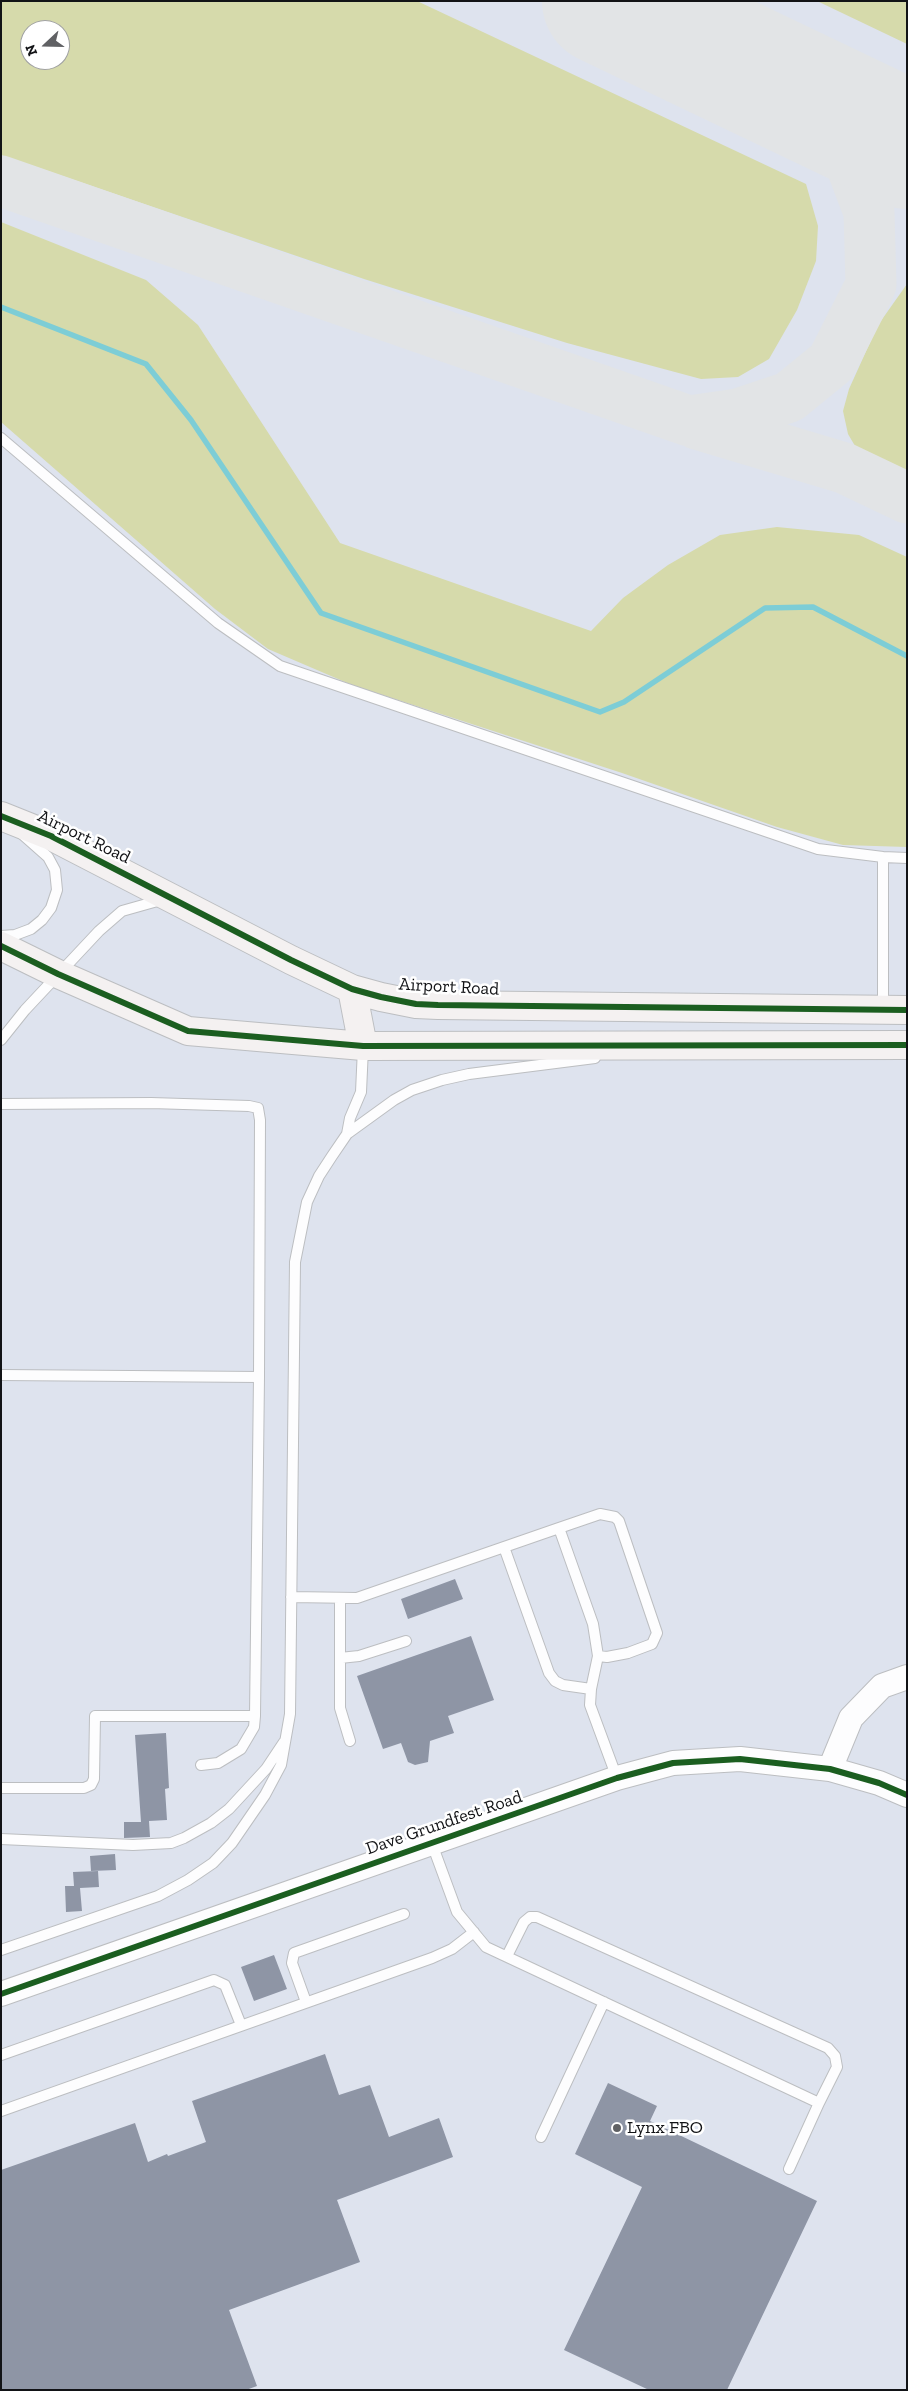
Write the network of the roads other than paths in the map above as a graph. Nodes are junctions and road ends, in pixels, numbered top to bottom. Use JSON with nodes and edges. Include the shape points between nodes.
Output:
{"nodes":[{"id":1,"x":1,"y":438,"type":"edge"},
{"id":2,"x":1,"y":817,"type":"edge"},
{"id":3,"x":883,"y":857,"type":"junction"},
{"id":4,"x":907,"y":858,"type":"edge"},
{"id":5,"x":172,"y":898,"type":"junction"},
{"id":6,"x":1,"y":936,"type":"edge"},
{"id":7,"x":1,"y":946,"type":"edge"},
{"id":8,"x":58,"y":974,"type":"junction"},
{"id":9,"x":352,"y":989,"type":"junction"},
{"id":10,"x":895,"y":1010,"type":"edge"},
{"id":11,"x":1,"y":1040,"type":"edge"},
{"id":12,"x":698,"y":1045,"type":"junction"},
{"id":13,"x":907,"y":1045,"type":"edge"},
{"id":14,"x":363,"y":1046,"type":"junction"},
{"id":15,"x":1,"y":1104,"type":"edge"},
{"id":16,"x":347,"y":1134,"type":"junction"},
{"id":17,"x":1,"y":1375,"type":"edge"},
{"id":18,"x":259,"y":1377,"type":"junction"},
{"id":19,"x":559,"y":1528,"type":"junction"},
{"id":20,"x":504,"y":1547,"type":"junction"},
{"id":21,"x":291,"y":1597,"type":"junction"},
{"id":22,"x":340,"y":1598,"type":"junction"},
{"id":23,"x":406,"y":1641,"type":"dead end"},
{"id":24,"x":598,"y":1656,"type":"junction"},
{"id":25,"x":340,"y":1658,"type":"junction"},
{"id":26,"x":907,"y":1677,"type":"edge"},
{"id":27,"x":591,"y":1689,"type":"junction"},
{"id":28,"x":255,"y":1716,"type":"junction"},
{"id":29,"x":287,"y":1737,"type":"junction"},
{"id":30,"x":350,"y":1741,"type":"dead end"},
{"id":31,"x":201,"y":1765,"type":"dead end"},
{"id":32,"x":830,"y":1769,"type":"junction"},
{"id":33,"x":618,"y":1778,"type":"junction"},
{"id":34,"x":1,"y":1788,"type":"edge"},
{"id":35,"x":907,"y":1795,"type":"edge"},
{"id":36,"x":1,"y":1839,"type":"edge"},
{"id":37,"x":432,"y":1844,"type":"junction"},
{"id":38,"x":404,"y":1914,"type":"dead end"},
{"id":39,"x":474,"y":1932,"type":"junction"},
{"id":40,"x":1,"y":1950,"type":"edge"},
{"id":41,"x":507,"y":1956,"type":"junction"},
{"id":42,"x":1,"y":1994,"type":"edge"},
{"id":43,"x":306,"y":2002,"type":"junction"},
{"id":44,"x":604,"y":2002,"type":"junction"},
{"id":45,"x":241,"y":2025,"type":"junction"},
{"id":46,"x":1,"y":2055,"type":"edge"},
{"id":47,"x":819,"y":2103,"type":"junction"},
{"id":48,"x":1,"y":2111,"type":"edge"},
{"id":49,"x":541,"y":2136,"type":"dead end"},
{"id":50,"x":789,"y":2169,"type":"dead end"}],
"edges":[{"from":1,"to":3,"type":"lane","via":[[218,624],[280,666],[818,849]]},
{"from":2,"to":5,"type":"main road","name":"Airport Road","via":[[51,836]]},
{"from":2,"to":6,"type":"lane","via":[[48,857],[57,890],[52,908],[42,920],[31,929]]},
{"from":3,"to":4,"type":"lane"},
{"from":3,"to":10,"type":"lane"},
{"from":5,"to":8,"type":"lane","via":[[122,911]]},
{"from":5,"to":9,"type":"main road","name":"Airport Road"},
{"from":7,"to":8,"type":"main road"},
{"from":8,"to":11,"type":"lane"},
{"from":8,"to":14,"type":"main road","via":[[188,1032]]},
{"from":9,"to":10,"type":"main road","name":"Airport Road","via":[[416,1004]]},
{"from":9,"to":14,"type":"main road"},
{"from":12,"to":13,"type":"main road"},
{"from":12,"to":14,"type":"main road"},
{"from":12,"to":16,"type":"lane","via":[[442,1080],[394,1100]]},
{"from":14,"to":16,"type":"lane","via":[[361,1092]]},
{"from":15,"to":18,"type":"lane","via":[[258,1108]]},
{"from":16,"to":21,"type":"lane","via":[[319,1176],[307,1202],[295,1262]]},
{"from":17,"to":18,"type":"lane"},
{"from":18,"to":28,"type":"lane"},
{"from":19,"to":20,"type":"lane"},
{"from":19,"to":24,"type":"lane","via":[[593,1624]]},
{"from":19,"to":24,"type":"lane","via":[[600,1514],[619,1521],[657,1633],[652,1644],[617,1656]]},
{"from":20,"to":22,"type":"lane","via":[[357,1598]]},
{"from":20,"to":27,"type":"lane","via":[[549,1673],[563,1685]]},
{"from":21,"to":22,"type":"lane"},
{"from":21,"to":29,"type":"lane"},
{"from":22,"to":25,"type":"lane"},
{"from":23,"to":25,"type":"lane","via":[[359,1656]]},
{"from":24,"to":27,"type":"lane"},
{"from":25,"to":30,"type":"lane","via":[[340,1708]]},
{"from":26,"to":32,"type":"street","via":[[882,1686],[851,1718]]},
{"from":27,"to":33,"type":"lane","via":[[590,1705]]},
{"from":28,"to":31,"type":"lane","via":[[254,1727],[240,1749],[218,1763]]},
{"from":28,"to":34,"type":"lane","via":[[95,1716],[94,1779],[91,1785],[84,1788]]},
{"from":29,"to":36,"type":"lane","via":[[266,1769],[229,1808],[205,1827],[171,1843],[133,1845]]},
{"from":29,"to":40,"type":"lane","via":[[281,1765],[265,1795],[232,1843],[212,1863],[158,1896]]},
{"from":32,"to":33,"type":"street","name":"Dave Grundfest Road","via":[[740,1759],[673,1763]]},
{"from":32,"to":35,"type":"street","name":"Dave Grundfest Road","via":[[879,1782]]},
{"from":33,"to":37,"type":"street","name":"Dave Grundfest Road"},
{"from":37,"to":39,"type":"lane","via":[[457,1912]]},
{"from":37,"to":42,"type":"street","name":"Dave Grundfest Road"},
{"from":38,"to":43,"type":"lane","via":[[294,1953],[292,1964]]},
{"from":39,"to":41,"type":"lane","via":[[486,1947]]},
{"from":39,"to":43,"type":"lane","via":[[439,1955]]},
{"from":41,"to":44,"type":"lane"},
{"from":41,"to":47,"type":"lane","via":[[524,1922],[530,1917],[537,1917],[828,2048],[836,2056],[836,2067]]},
{"from":43,"to":45,"type":"lane"},
{"from":44,"to":47,"type":"lane"},
{"from":44,"to":49,"type":"lane"},
{"from":45,"to":46,"type":"lane","via":[[226,1985],[214,1980]]},
{"from":45,"to":48,"type":"lane"},
{"from":47,"to":50,"type":"lane"}]}
